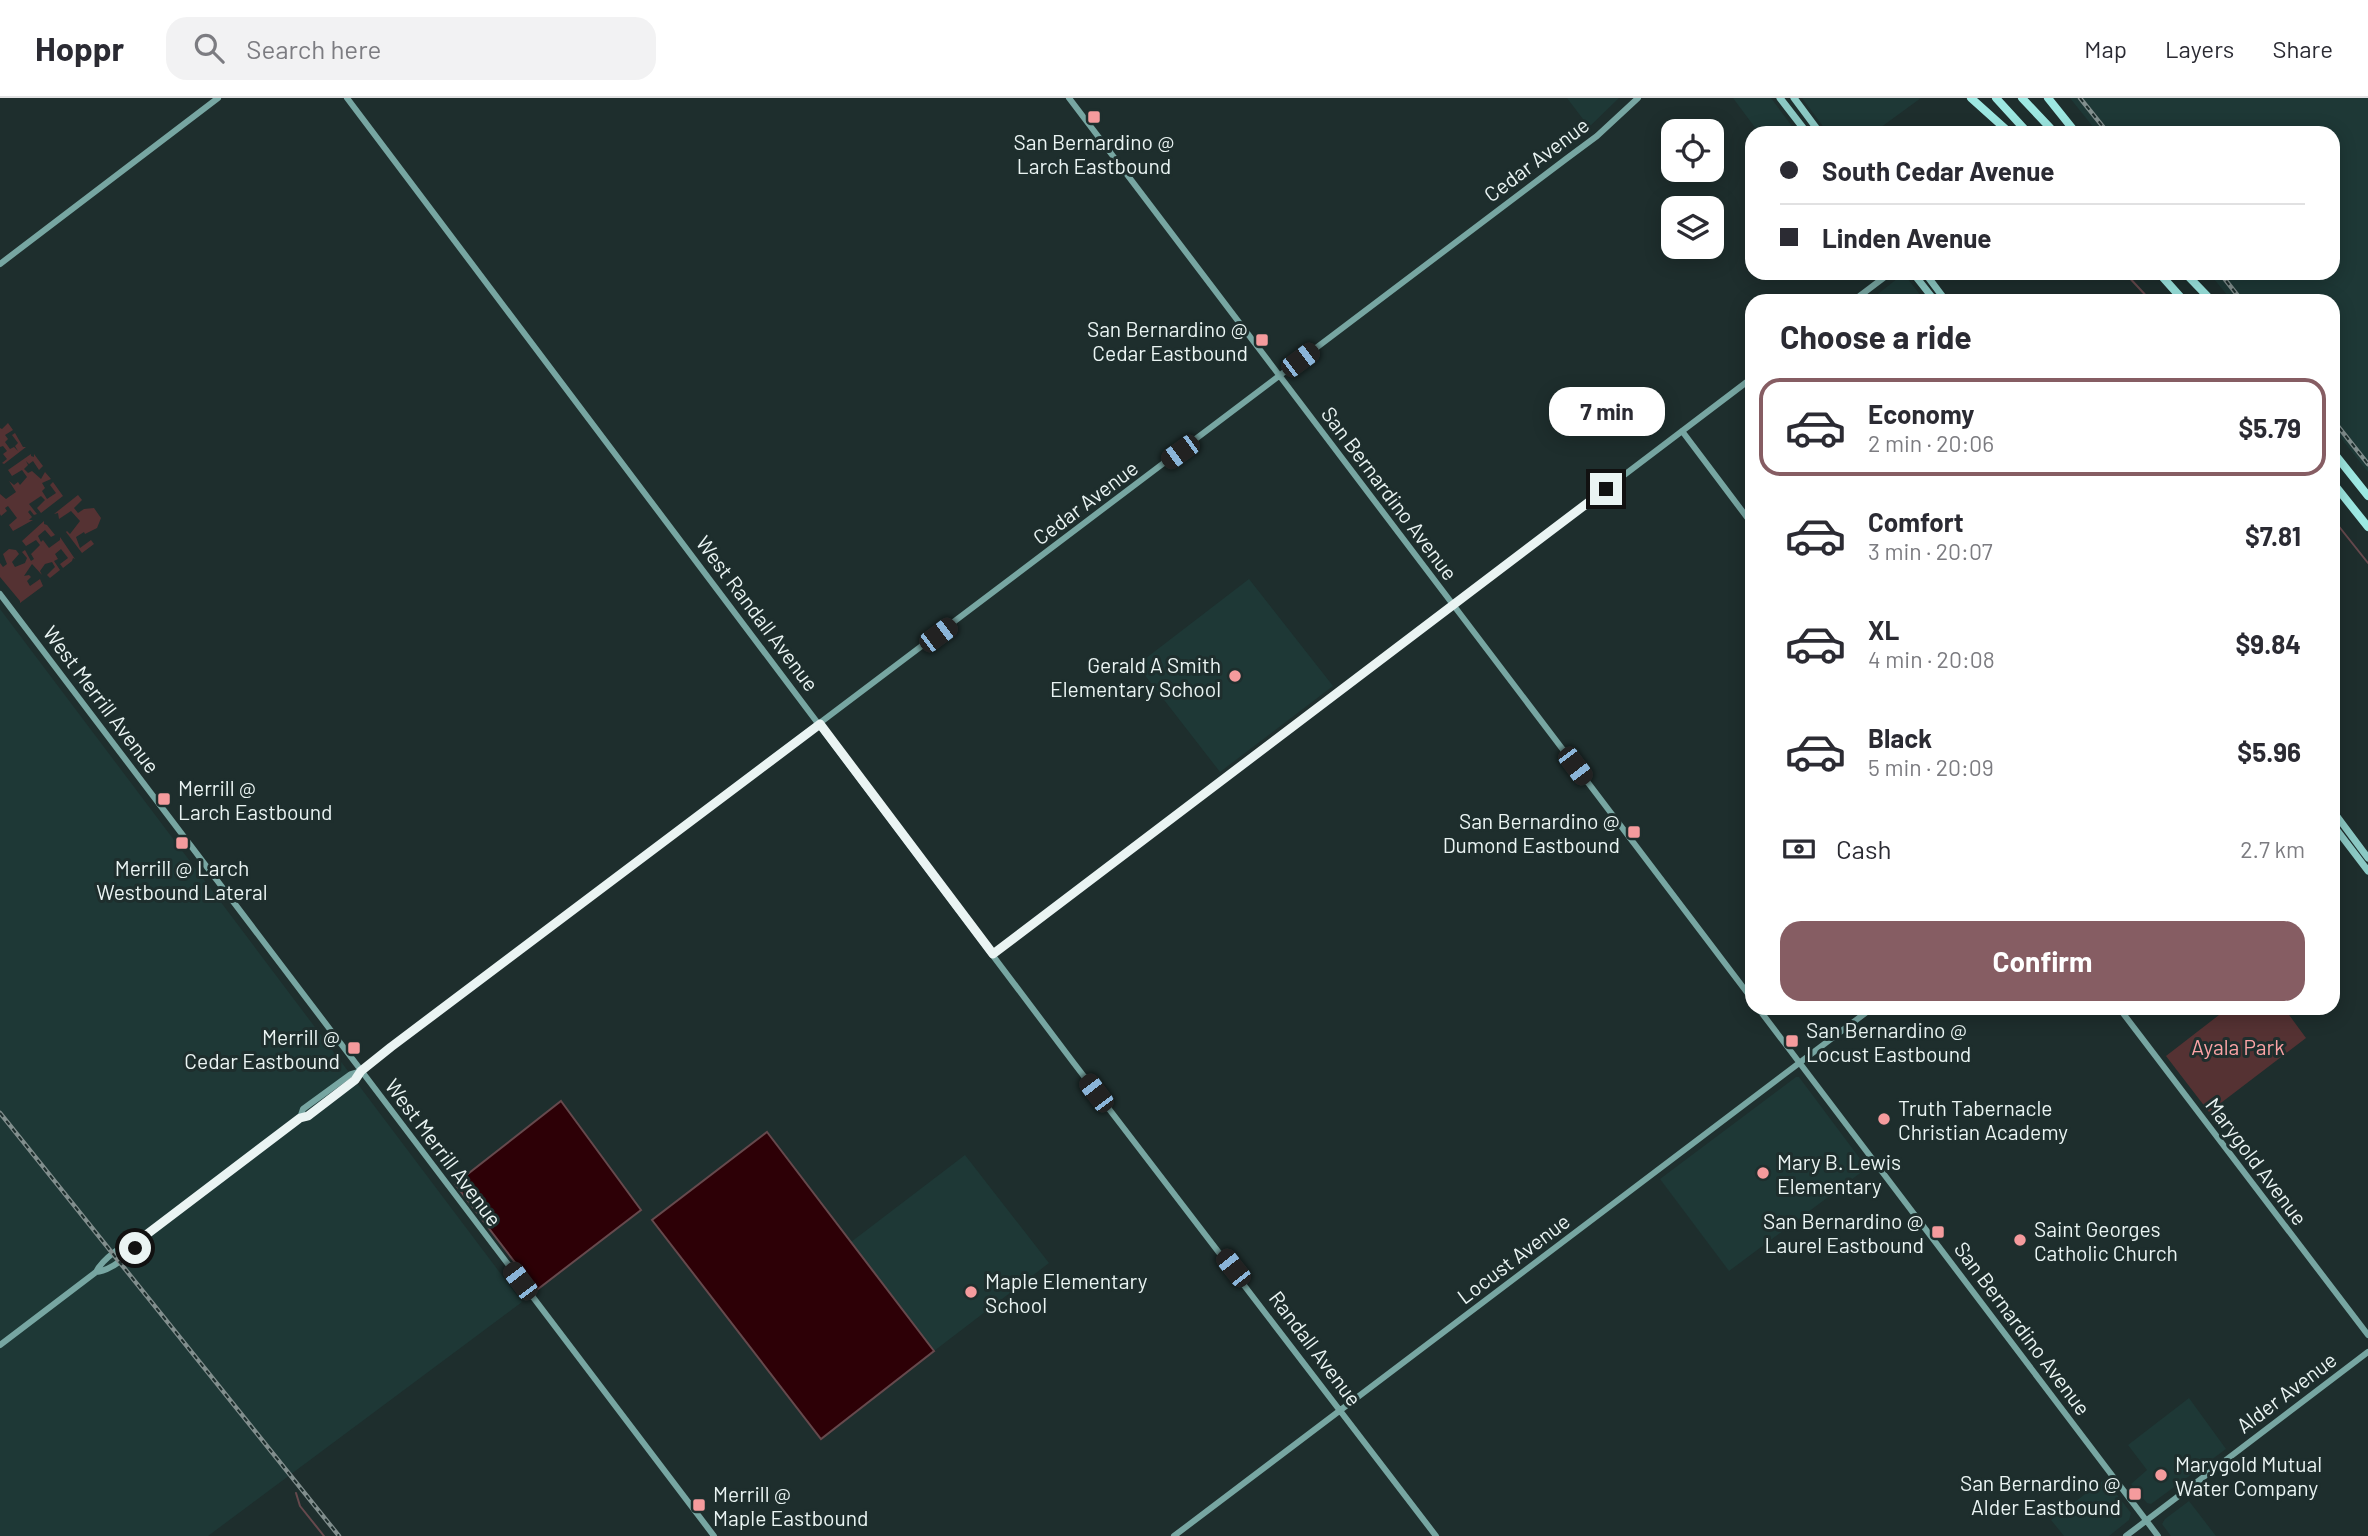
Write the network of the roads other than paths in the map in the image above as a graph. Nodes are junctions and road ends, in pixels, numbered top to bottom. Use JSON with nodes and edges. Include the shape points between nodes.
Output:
{"nodes":[{"id":1,"x":218,"y":98,"type":"edge"},
{"id":2,"x":347,"y":98,"type":"edge"},
{"id":3,"x":1069,"y":98,"type":"edge"},
{"id":4,"x":1636,"y":98,"type":"edge"},
{"id":5,"x":1780,"y":98,"type":"edge"},
{"id":6,"x":1794,"y":98,"type":"edge"},
{"id":7,"x":1971,"y":98,"type":"edge"},
{"id":8,"x":1996,"y":98,"type":"edge"},
{"id":9,"x":2022,"y":98,"type":"edge"},
{"id":10,"x":2048,"y":98,"type":"edge"},
{"id":11,"x":1802,"y":126,"type":"edge"},
{"id":12,"x":1815,"y":126,"type":"edge"},
{"id":13,"x":2002,"y":126,"type":"edge"},
{"id":14,"x":2022,"y":126,"type":"edge"},
{"id":15,"x":2048,"y":126,"type":"edge"},
{"id":16,"x":2070,"y":126,"type":"edge"},
{"id":17,"x":0,"y":264,"type":"edge"},
{"id":18,"x":1881,"y":280,"type":"edge"},
{"id":19,"x":1918,"y":280,"type":"edge"},
{"id":20,"x":1930,"y":280,"type":"edge"},
{"id":21,"x":2165,"y":280,"type":"edge"},
{"id":22,"x":2193,"y":280,"type":"edge"},
{"id":23,"x":1862,"y":294,"type":"edge"},
{"id":24,"x":1930,"y":294,"type":"edge"},
{"id":25,"x":1940,"y":294,"type":"edge"},
{"id":26,"x":2178,"y":294,"type":"edge"},
{"id":27,"x":2206,"y":294,"type":"edge"},
{"id":28,"x":1279,"y":376,"type":"junction"},
{"id":29,"x":1745,"y":383,"type":"edge"},
{"id":30,"x":1682,"y":431,"type":"junction"},
{"id":31,"x":2340,"y":461,"type":"edge"},
{"id":32,"x":2340,"y":492,"type":"edge"},
{"id":33,"x":2368,"y":496,"type":"edge"},
{"id":34,"x":1745,"y":515,"type":"edge"},
{"id":35,"x":2368,"y":527,"type":"edge"},
{"id":36,"x":0,"y":594,"type":"edge"},
{"id":37,"x":1453,"y":605,"type":"junction"},
{"id":38,"x":820,"y":724,"type":"junction"},
{"id":39,"x":2340,"y":820,"type":"edge"},
{"id":40,"x":2340,"y":834,"type":"edge"},
{"id":41,"x":2368,"y":858,"type":"edge"},
{"id":42,"x":2368,"y":872,"type":"edge"},
{"id":43,"x":993,"y":954,"type":"junction"},
{"id":44,"x":1745,"y":990,"type":"edge"},
{"id":45,"x":1763,"y":1015,"type":"edge"},
{"id":46,"x":1863,"y":1015,"type":"edge"},
{"id":47,"x":2124,"y":1015,"type":"edge"},
{"id":48,"x":1800,"y":1062,"type":"junction"},
{"id":49,"x":361,"y":1071,"type":"junction"},
{"id":50,"x":1167,"y":1182,"type":"joint"},
{"id":51,"x":2368,"y":1335,"type":"edge"},
{"id":52,"x":0,"y":1345,"type":"edge"},
{"id":53,"x":2368,"y":1352,"type":"edge"},
{"id":54,"x":1341,"y":1411,"type":"junction"},
{"id":55,"x":2146,"y":1520,"type":"junction"},
{"id":56,"x":714,"y":1536,"type":"edge"},
{"id":57,"x":1174,"y":1536,"type":"edge"},
{"id":58,"x":1436,"y":1536,"type":"edge"},
{"id":59,"x":2126,"y":1536,"type":"edge"},
{"id":60,"x":2158,"y":1536,"type":"edge"}],
"edges":[{"from":1,"to":17,"type":"main road"},
{"from":2,"to":38,"type":"main road","name":"West Randall Avenue"},
{"from":3,"to":28,"type":"main road","name":"San Bernardino Avenue"},
{"from":4,"to":28,"type":"main road","name":"Cedar Avenue","via":[[1597,136]]},
{"from":5,"to":11,"type":"main road"},
{"from":6,"to":12,"type":"main road"},
{"from":7,"to":13,"type":"highway"},
{"from":8,"to":14,"type":"highway"},
{"from":9,"to":15,"type":"highway"},
{"from":10,"to":16,"type":"highway"},
{"from":18,"to":23,"type":"main road"},
{"from":19,"to":24,"type":"main road"},
{"from":20,"to":25,"type":"main road"},
{"from":21,"to":26,"type":"highway"},
{"from":22,"to":27,"type":"highway"},
{"from":28,"to":37,"type":"main road","name":"San Bernardino Avenue"},
{"from":28,"to":38,"type":"main road","name":"Cedar Avenue"},
{"from":29,"to":30,"type":"main road"},
{"from":30,"to":34,"type":"main road"},
{"from":30,"to":37,"type":"main road"},
{"from":31,"to":33,"type":"highway"},
{"from":32,"to":35,"type":"highway"},
{"from":36,"to":49,"type":"main road","name":"West Merrill Avenue"},
{"from":37,"to":43,"type":"main road"},
{"from":37,"to":44,"type":"main road","name":"San Bernardino Avenue"},
{"from":38,"to":43,"type":"main road","name":"West Randall Avenue"},
{"from":38,"to":49,"type":"main road","name":"Cedar Avenue"},
{"from":39,"to":41,"type":"main road"},
{"from":40,"to":42,"type":"main road"},
{"from":43,"to":50,"type":"main road","name":"West Randall Avenue"},
{"from":45,"to":48,"type":"main road","name":"San Bernardino Avenue"},
{"from":46,"to":48,"type":"main road","name":"Locust Avenue"},
{"from":47,"to":51,"type":"main road","name":"Marygold Avenue"},
{"from":48,"to":54,"type":"main road","name":"Locust Avenue"},
{"from":48,"to":55,"type":"main road","name":"San Bernardino Avenue"},
{"from":49,"to":52,"type":"main road","name":"Cedar Avenue","via":[[308,1116],[138,1241],[131,1241]]},
{"from":49,"to":56,"type":"main road","name":"West Merrill Avenue"},
{"from":50,"to":54,"type":"main road","name":"Randall Avenue"},
{"from":53,"to":55,"type":"main road","name":"Alder Avenue"},
{"from":54,"to":57,"type":"main road","name":"Locust Avenue"},
{"from":54,"to":58,"type":"main road","name":"Randall Avenue"},
{"from":55,"to":59,"type":"main road","name":"Alder Avenue"},
{"from":55,"to":60,"type":"main road","name":"San Bernardino Avenue"}]}
